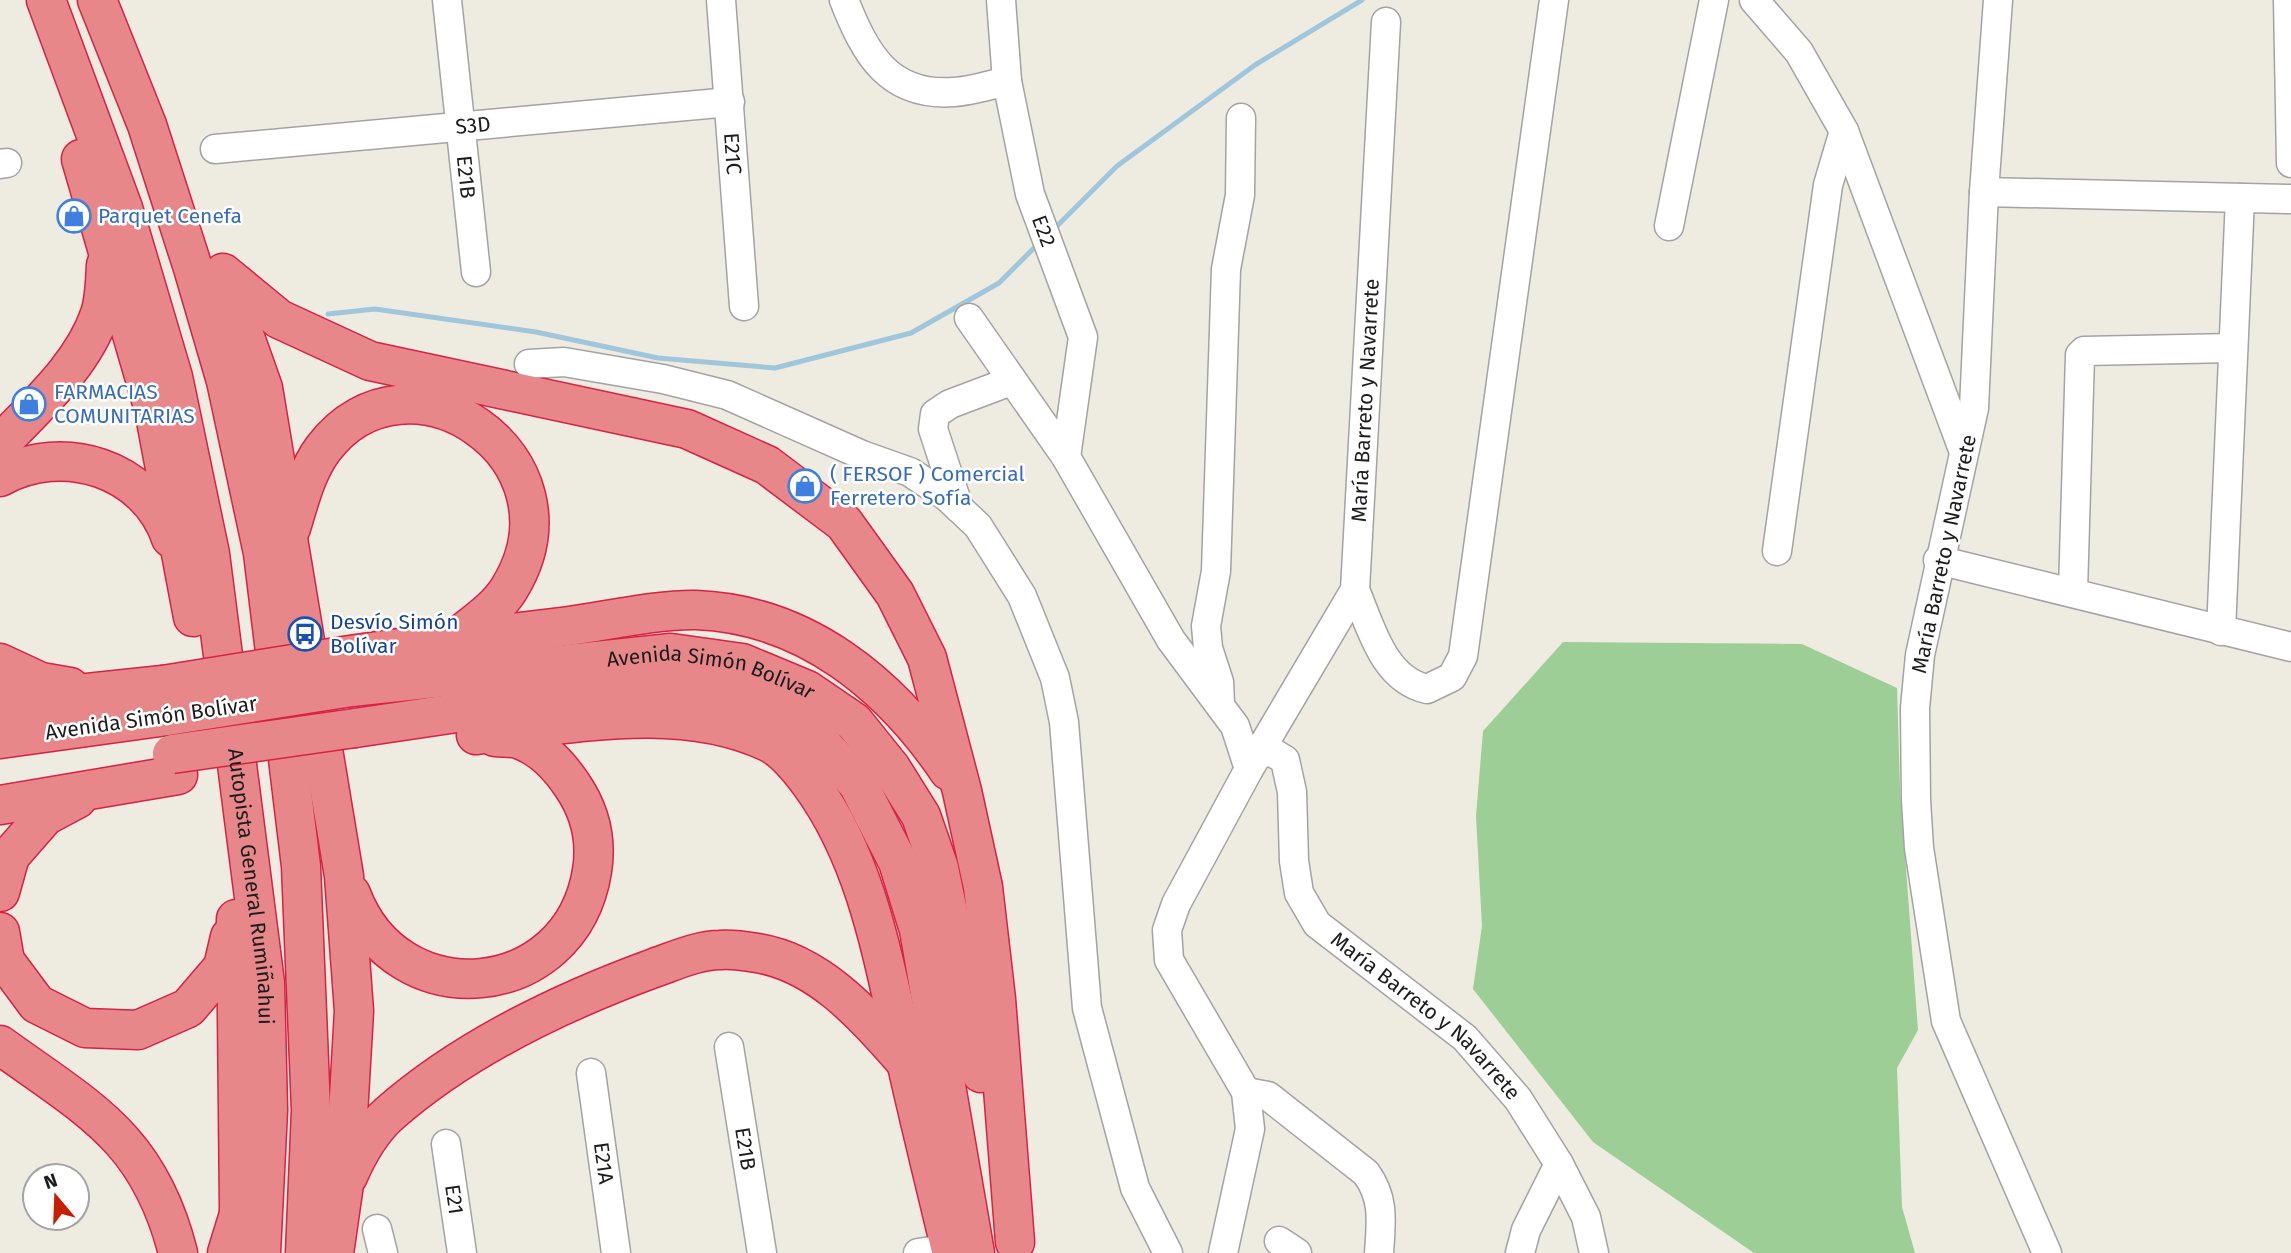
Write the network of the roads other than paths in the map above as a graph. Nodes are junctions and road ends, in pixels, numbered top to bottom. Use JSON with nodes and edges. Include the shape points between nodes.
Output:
{"nodes":[{"id":1,"x":97,"y":0,"type":"edge"},
{"id":2,"x":447,"y":0,"type":"edge"},
{"id":3,"x":722,"y":0,"type":"edge"},
{"id":4,"x":844,"y":0,"type":"edge"},
{"id":5,"x":1002,"y":0,"type":"edge"},
{"id":6,"x":1554,"y":0,"type":"edge"},
{"id":7,"x":1714,"y":0,"type":"edge"},
{"id":8,"x":1754,"y":0,"type":"edge"},
{"id":9,"x":1998,"y":0,"type":"edge"},
{"id":10,"x":2288,"y":0,"type":"edge"},
{"id":11,"x":51,"y":16,"type":"edge"},
{"id":12,"x":1386,"y":22,"type":"dead end"},
{"id":13,"x":1007,"y":81,"type":"junction"},
{"id":14,"x":730,"y":102,"type":"junction"},
{"id":15,"x":1241,"y":118,"type":"dead end"},
{"id":16,"x":147,"y":125,"type":"junction"},
{"id":17,"x":460,"y":127,"type":"junction"},
{"id":18,"x":1844,"y":131,"type":"junction"},
{"id":19,"x":215,"y":149,"type":"dead end"},
{"id":20,"x":2291,"y":163,"type":"edge"},
{"id":21,"x":1984,"y":192,"type":"junction"},
{"id":22,"x":2240,"y":198,"type":"junction"},
{"id":23,"x":2291,"y":200,"type":"edge"},
{"id":24,"x":1669,"y":226,"type":"dead end"},
{"id":25,"x":107,"y":252,"type":"junction"},
{"id":26,"x":476,"y":272,"type":"dead end"},
{"id":27,"x":223,"y":273,"type":"junction"},
{"id":28,"x":744,"y":306,"type":"dead end"},
{"id":29,"x":968,"y":318,"type":"dead end"},
{"id":30,"x":2233,"y":348,"type":"junction"},
{"id":31,"x":529,"y":364,"type":"dead end"},
{"id":32,"x":1012,"y":380,"type":"junction"},
{"id":33,"x":0,"y":444,"type":"edge"},
{"id":34,"x":1964,"y":452,"type":"junction"},
{"id":35,"x":1066,"y":457,"type":"junction"},
{"id":36,"x":0,"y":477,"type":"edge"},
{"id":37,"x":959,"y":509,"type":"junction"},
{"id":38,"x":290,"y":534,"type":"junction"},
{"id":39,"x":1777,"y":551,"type":"dead end"},
{"id":40,"x":1938,"y":560,"type":"junction"},
{"id":41,"x":1354,"y":590,"type":"junction"},
{"id":42,"x":189,"y":591,"type":"junction"},
{"id":43,"x":2073,"y":591,"type":"junction"},
{"id":44,"x":2221,"y":631,"type":"junction"},
{"id":45,"x":454,"y":640,"type":"junction"},
{"id":46,"x":2291,"y":647,"type":"edge"},
{"id":47,"x":0,"y":663,"type":"edge"},
{"id":48,"x":347,"y":671,"type":"junction"},
{"id":49,"x":93,"y":691,"type":"junction"},
{"id":50,"x":165,"y":701,"type":"junction"},
{"id":51,"x":0,"y":702,"type":"edge"},
{"id":52,"x":1220,"y":704,"type":"junction"},
{"id":53,"x":472,"y":736,"type":"junction"},
{"id":54,"x":357,"y":738,"type":"junction"},
{"id":55,"x":0,"y":739,"type":"edge"},
{"id":56,"x":1254,"y":761,"type":"junction"},
{"id":57,"x":175,"y":764,"type":"junction"},
{"id":58,"x":0,"y":779,"type":"edge"},
{"id":59,"x":94,"y":790,"type":"junction"},
{"id":60,"x":962,"y":790,"type":"junction"},
{"id":61,"x":0,"y":805,"type":"edge"},
{"id":62,"x":344,"y":876,"type":"junction"},
{"id":63,"x":0,"y":892,"type":"edge"},
{"id":64,"x":236,"y":915,"type":"junction"},
{"id":65,"x":0,"y":932,"type":"edge"},
{"id":66,"x":0,"y":1045,"type":"edge"},
{"id":67,"x":729,"y":1046,"type":"dead end"},
{"id":68,"x":906,"y":1062,"type":"junction"},
{"id":69,"x":591,"y":1073,"type":"dead end"},
{"id":70,"x":1246,"y":1092,"type":"junction"},
{"id":71,"x":446,"y":1144,"type":"dead end"},
{"id":72,"x":1559,"y":1164,"type":"junction"},
{"id":73,"x":344,"y":1184,"type":"junction"},
{"id":74,"x":239,"y":1214,"type":"junction"},
{"id":75,"x":1016,"y":1247,"type":"edge"},
{"id":76,"x":950,"y":1252,"type":"edge"},
{"id":77,"x":178,"y":1253,"type":"edge"},
{"id":78,"x":227,"y":1253,"type":"edge"},
{"id":79,"x":243,"y":1253,"type":"edge"},
{"id":80,"x":261,"y":1253,"type":"edge"},
{"id":81,"x":306,"y":1253,"type":"edge"},
{"id":82,"x":334,"y":1253,"type":"edge"},
{"id":83,"x":462,"y":1253,"type":"edge"},
{"id":84,"x":616,"y":1253,"type":"edge"},
{"id":85,"x":762,"y":1253,"type":"edge"},
{"id":86,"x":1168,"y":1253,"type":"edge"},
{"id":87,"x":1223,"y":1253,"type":"edge"},
{"id":88,"x":1379,"y":1253,"type":"edge"},
{"id":89,"x":1520,"y":1253,"type":"edge"},
{"id":90,"x":1594,"y":1253,"type":"edge"},
{"id":91,"x":2046,"y":1253,"type":"edge"}],
"edges":[{"from":1,"to":16,"type":"highway","name":"Autopista General Rumiñahui"},
{"from":2,"to":17,"type":"street","name":"E21B"},
{"from":3,"to":14,"type":"street","name":"E21C"},
{"from":4,"to":13,"type":"street","via":[[863,44],[885,74],[917,89],[954,92]]},
{"from":5,"to":13,"type":"street","name":"E22"},
{"from":6,"to":41,"type":"street","via":[[1463,656],[1452,677],[1427,690],[1400,678],[1387,662]]},
{"from":7,"to":24,"type":"street"},
{"from":8,"to":18,"type":"street","via":[[1799,52]]},
{"from":9,"to":21,"type":"street","name":"María Barreto y Navarrete"},
{"from":10,"to":20,"type":"street"},
{"from":11,"to":25,"type":"highway","via":[[56,65]]},
{"from":11,"to":80,"type":"highway","name":"Autopista General Rumiñahui","via":[[123,208],[173,377],[210,554],[265,983],[268,1111]]},
{"from":12,"to":41,"type":"street","name":"María Barreto y Navarrete"},
{"from":13,"to":35,"type":"street","name":"E22","via":[[1030,194],[1083,337]]},
{"from":14,"to":17,"type":"street","name":"S3D"},
{"from":14,"to":28,"type":"street","name":"E21C"},
{"from":15,"to":52,"type":"street","via":[[1240,195],[1226,269],[1216,571],[1206,626]]},
{"from":16,"to":27,"type":"highway","via":[[177,162]]},
{"from":16,"to":81,"type":"highway","name":"Autopista General Rumiñahui","via":[[226,381],[263,553],[301,866],[311,1110]]},
{"from":17,"to":19,"type":"street","name":"S3D"},
{"from":17,"to":26,"type":"street","name":"E21B"},
{"from":18,"to":34,"type":"street"},
{"from":18,"to":39,"type":"street","via":[[1828,185]]},
{"from":21,"to":22,"type":"street"},
{"from":21,"to":34,"type":"street","name":"María Barreto y Navarrete","via":[[1974,408]]},
{"from":22,"to":23,"type":"street"},
{"from":22,"to":30,"type":"street"},
{"from":25,"to":33,"type":"highway","via":[[100,313],[85,346]]},
{"from":25,"to":42,"type":"highway","via":[[154,410]]},
{"from":27,"to":38,"type":"highway","via":[[263,388]]},
{"from":27,"to":60,"type":"highway","via":[[279,318],[370,361],[687,429],[767,466],[844,523],[895,594],[937,687]]},
{"from":29,"to":32,"type":"street"},
{"from":30,"to":43,"type":"street","via":[[2084,351],[2080,355]]},
{"from":30,"to":44,"type":"street"},
{"from":31,"to":37,"type":"street","via":[[564,362],[727,395],[910,472]]},
{"from":32,"to":35,"type":"street"},
{"from":32,"to":37,"type":"street","via":[[935,414],[933,429]]},
{"from":34,"to":40,"type":"street","name":"María Barreto y Navarrete"},
{"from":35,"to":52,"type":"street","via":[[1171,640]]},
{"from":36,"to":42,"type":"highway","via":[[47,461],[73,460],[100,465],[124,479],[167,527]]},
{"from":37,"to":86,"type":"street","via":[[978,526],[1022,596],[1055,678],[1064,722],[1087,1008],[1135,1188]]},
{"from":38,"to":45,"type":"highway","via":[[307,479],[323,449],[364,416],[412,405],[444,410],[481,428],[515,464],[529,507],[529,527],[519,569],[508,591]]},
{"from":38,"to":62,"type":"highway"},
{"from":40,"to":43,"type":"street"},
{"from":40,"to":91,"type":"street","name":"María Barreto y Navarrete","via":[[1920,655],[1914,758],[1919,848],[1941,1001],[1951,1036]]},
{"from":41,"to":56,"type":"street","name":"María Barreto y Navarrete"},
{"from":42,"to":64,"type":"highway"},
{"from":43,"to":44,"type":"street"},
{"from":44,"to":46,"type":"street"},
{"from":45,"to":48,"type":"highway"},
{"from":45,"to":60,"type":"highway","via":[[695,610],[765,620],[836,654],[882,689],[923,733]]},
{"from":47,"to":49,"type":"highway","via":[[41,682]]},
{"from":48,"to":50,"type":"highway","bridge":true},
{"from":48,"to":75,"type":"highway","name":"Avenida Simón Bolívar","via":[[671,653],[742,663],[807,691],[854,722],[921,816],[939,868]]},
{"from":49,"to":50,"type":"highway"},
{"from":49,"to":51,"type":"highway"},
{"from":50,"to":55,"type":"highway","name":"Avenida Simón Bolívar"},
{"from":52,"to":56,"type":"street"},
{"from":53,"to":54,"type":"highway"},
{"from":53,"to":62,"type":"highway","via":[[521,739],[559,766],[586,805],[594,862],[588,897],[564,937],[527,966],[481,979],[434,976],[392,955],[360,920]]},
{"from":53,"to":68,"type":"highway","via":[[621,719],[665,719],[732,729],[771,743],[796,765],[832,812],[858,869]]},
{"from":54,"to":57,"type":"highway"},
{"from":54,"to":76,"type":"highway","name":"Avenida Simón Bolívar","via":[[599,692],[673,687],[745,699],[809,730],[858,784],[898,862],[919,930]]},
{"from":56,"to":70,"type":"street","name":"María Barreto y Navarrete","via":[[1176,904],[1167,930],[1169,960]]},
{"from":56,"to":72,"type":"street","name":"María Barreto y Navarrete","via":[[1272,752],[1285,760],[1292,792],[1299,893],[1317,924],[1465,1038],[1518,1099]]},
{"from":57,"to":58,"type":"highway","name":"Avenida Simón Bolívar"},
{"from":57,"to":59,"type":"highway"},
{"from":59,"to":61,"type":"highway"},
{"from":59,"to":63,"type":"highway","via":[[45,816],[10,856]]},
{"from":60,"to":75,"type":"highway","via":[[984,887]]},
{"from":62,"to":73,"type":"highway","via":[[354,1011]]},
{"from":64,"to":65,"type":"highway","via":[[223,967],[197,998],[188,1008],[138,1030],[85,1028],[37,1004],[5,961]]},
{"from":64,"to":74,"type":"highway"},
{"from":66,"to":77,"type":"highway","via":[[103,1119],[142,1163],[168,1213]]},
{"from":67,"to":85,"type":"street","name":"E21B"},
{"from":68,"to":73,"type":"highway","via":[[836,990],[798,967],[760,954],[718,949],[609,984],[460,1062],[388,1115],[359,1149]]},
{"from":68,"to":76,"type":"highway"},
{"from":69,"to":84,"type":"street","name":"E21A"},
{"from":70,"to":87,"type":"street","name":"María Barreto y Navarrete","via":[[1250,1129]]},
{"from":70,"to":88,"type":"street","via":[[1268,1096],[1367,1174],[1378,1189],[1382,1209]]},
{"from":71,"to":83,"type":"street","name":"E21"},
{"from":72,"to":89,"type":"street","via":[[1526,1230]]},
{"from":72,"to":90,"type":"street","name":"María Barreto y Navarrete","via":[[1586,1217]]},
{"from":73,"to":82,"type":"highway"},
{"from":74,"to":78,"type":"highway"},
{"from":74,"to":79,"type":"highway"}]}
